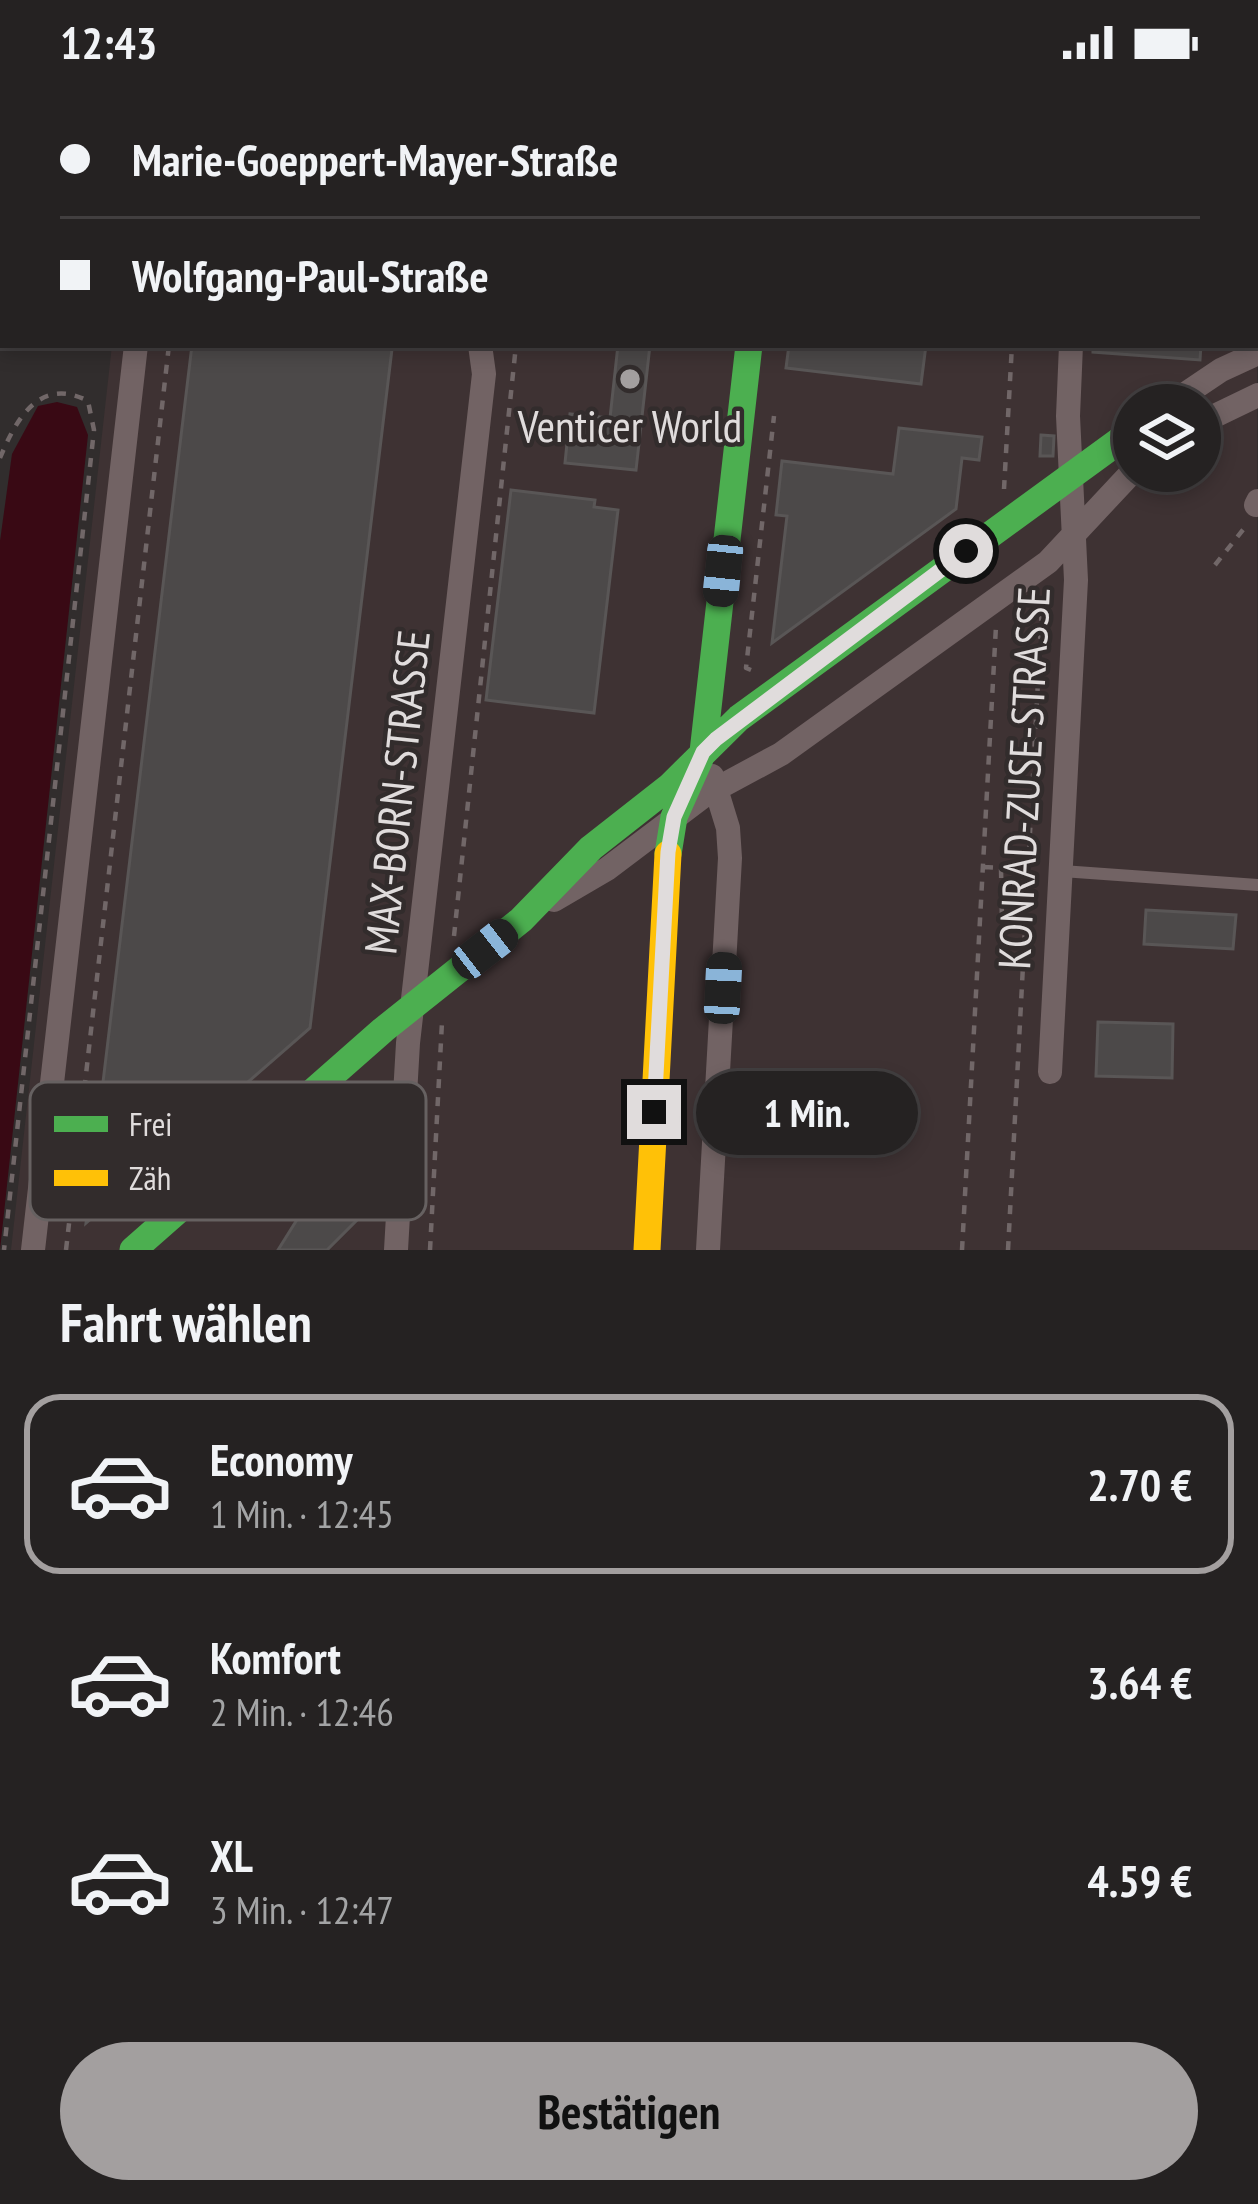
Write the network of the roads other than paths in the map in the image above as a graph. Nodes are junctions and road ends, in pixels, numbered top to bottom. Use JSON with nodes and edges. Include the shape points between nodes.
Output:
{"nodes":[{"id":1,"x":136,"y":348,"type":"edge"},
{"id":2,"x":480,"y":348,"type":"edge"},
{"id":3,"x":749,"y":348,"type":"edge"},
{"id":4,"x":1071,"y":348,"type":"edge"},
{"id":5,"x":1255,"y":352,"type":"edge"},
{"id":6,"x":1203,"y":384,"type":"edge"},
{"id":7,"x":1258,"y":395,"type":"edge"},
{"id":8,"x":1221,"y":413,"type":"edge"},
{"id":9,"x":1113,"y":445,"type":"edge"},
{"id":10,"x":1072,"y":475,"type":"junction"},
{"id":11,"x":1114,"y":492,"type":"edge"},
{"id":12,"x":1075,"y":534,"type":"junction"},
{"id":13,"x":703,"y":752,"type":"junction"},
{"id":14,"x":716,"y":789,"type":"junction"},
{"id":15,"x":674,"y":817,"type":"junction"},
{"id":16,"x":1060,"y":871,"type":"junction"},
{"id":17,"x":1258,"y":885,"type":"edge"},
{"id":18,"x":521,"y":920,"type":"junction"},
{"id":19,"x":412,"y":1006,"type":"junction"},
{"id":20,"x":1050,"y":1072,"type":"dead end"},
{"id":21,"x":52,"y":1082,"type":"edge"},
{"id":22,"x":325,"y":1082,"type":"edge"},
{"id":23,"x":407,"y":1082,"type":"edge"},
{"id":24,"x":36,"y":1220,"type":"edge"},
{"id":25,"x":167,"y":1220,"type":"edge"},
{"id":26,"x":398,"y":1220,"type":"edge"},
{"id":27,"x":33,"y":1250,"type":"edge"},
{"id":28,"x":133,"y":1250,"type":"edge"},
{"id":29,"x":396,"y":1250,"type":"edge"},
{"id":30,"x":646,"y":1250,"type":"edge"},
{"id":31,"x":708,"y":1250,"type":"edge"}],
"edges":[{"from":1,"to":21,"type":"street"},
{"from":2,"to":19,"type":"street","name":"MAX-BORN-STRASSE","via":[[483,389]]},
{"from":3,"to":13,"type":"street"},
{"from":4,"to":10,"type":"street","name":"KONRAD-ZUSE-STRASSE"},
{"from":5,"to":6,"type":"street"},
{"from":7,"to":8,"type":"street"},
{"from":9,"to":10,"type":"street"},
{"from":10,"to":12,"type":"street","name":"KONRAD-ZUSE-STRASSE"},
{"from":10,"to":13,"type":"street"},
{"from":11,"to":12,"type":"street"},
{"from":12,"to":14,"type":"street","via":[[781,754]]},
{"from":12,"to":16,"type":"street","name":"KONRAD-ZUSE-STRASSE"},
{"from":13,"to":14,"type":"street"},
{"from":13,"to":15,"type":"street"},
{"from":13,"to":18,"type":"street"},
{"from":14,"to":15,"type":"street"},
{"from":14,"to":31,"type":"street","via":[[730,858]]},
{"from":15,"to":18,"type":"street"},
{"from":15,"to":30,"type":"street"},
{"from":16,"to":17,"type":"lane"},
{"from":16,"to":20,"type":"street","name":"KONRAD-ZUSE-STRASSE"},
{"from":18,"to":19,"type":"street"},
{"from":19,"to":22,"type":"street"},
{"from":19,"to":23,"type":"street","name":"MAX-BORN-STRASSE"},
{"from":24,"to":27,"type":"street"},
{"from":25,"to":28,"type":"street"},
{"from":26,"to":29,"type":"street","name":"MAX-BORN-STRASSE"}]}
